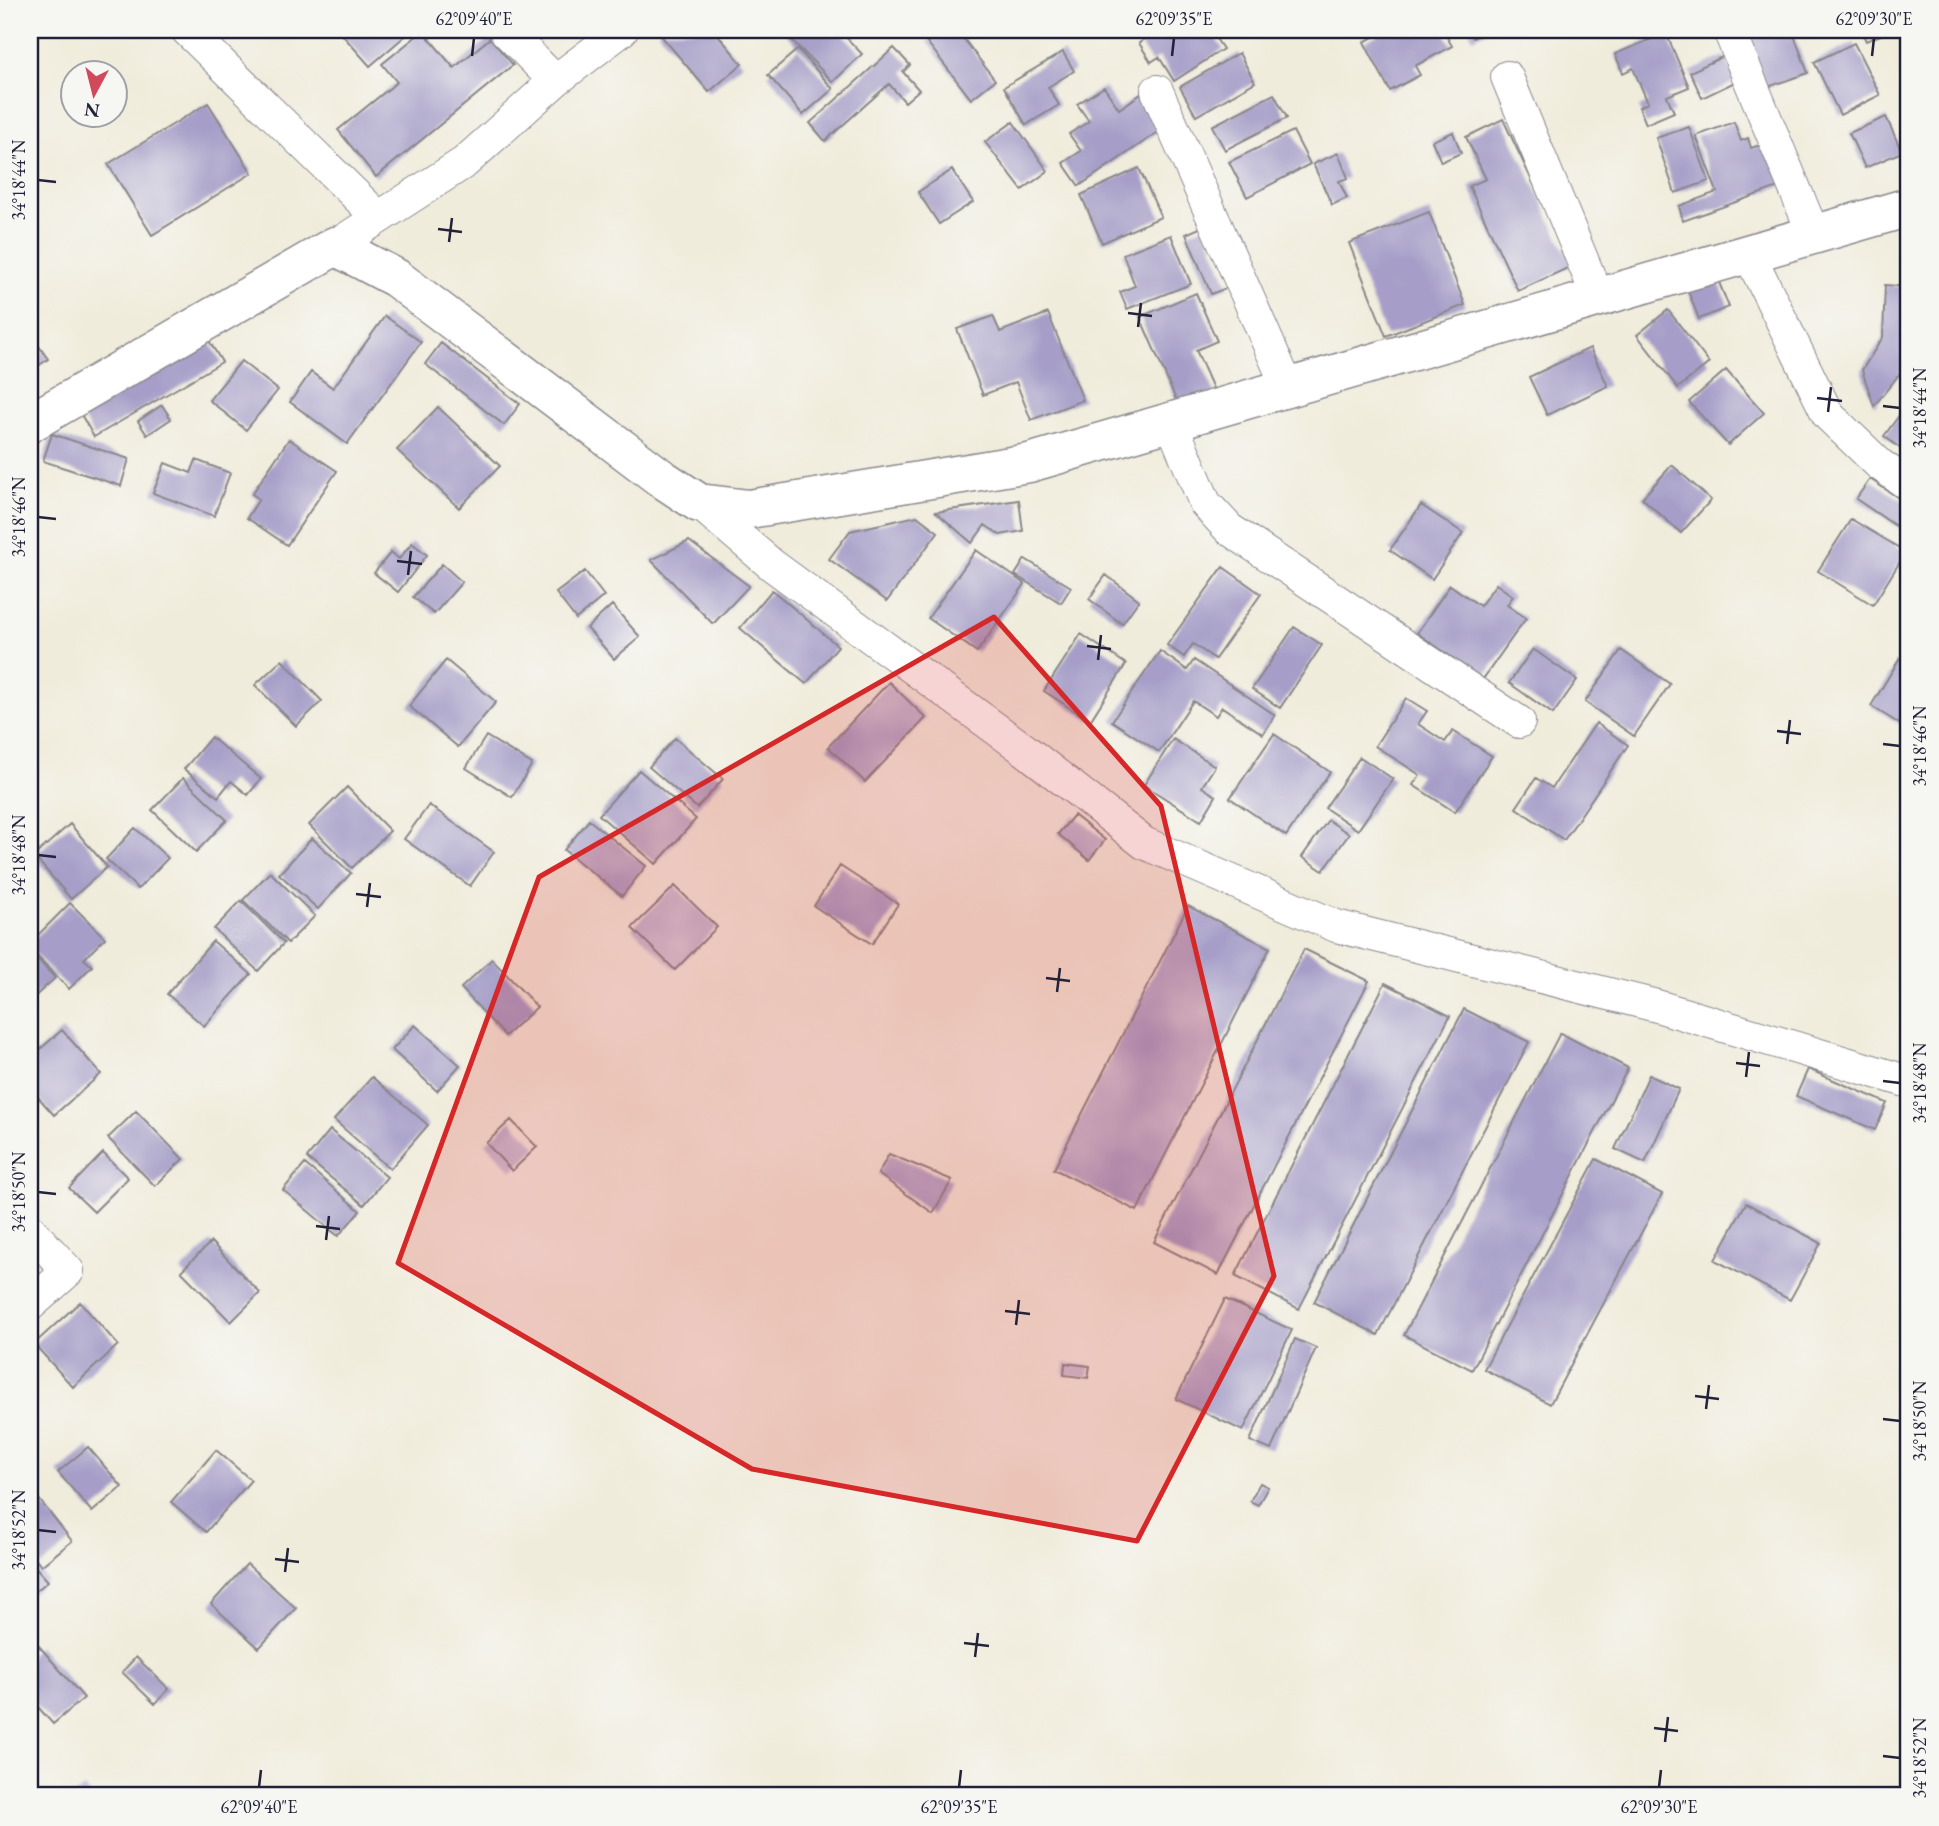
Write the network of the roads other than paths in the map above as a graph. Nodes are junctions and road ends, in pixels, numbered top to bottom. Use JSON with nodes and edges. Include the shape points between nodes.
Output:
{"nodes":[{"id":1,"x":187,"y":30,"type":"edge"},
{"id":2,"x":505,"y":30,"type":"edge"},
{"id":3,"x":622,"y":30,"type":"edge"},
{"id":4,"x":1729,"y":30,"type":"edge"},
{"id":5,"x":1507,"y":78,"type":"dead end"},
{"id":6,"x":555,"y":81,"type":"junction"},
{"id":7,"x":1157,"y":91,"type":"dead end"},
{"id":8,"x":1909,"y":207,"type":"edge"},
{"id":9,"x":378,"y":217,"type":"junction"},
{"id":10,"x":1814,"y":235,"type":"junction"},
{"id":11,"x":335,"y":246,"type":"junction"},
{"id":12,"x":1749,"y":254,"type":"junction"},
{"id":13,"x":1598,"y":298,"type":"junction"},
{"id":14,"x":1288,"y":388,"type":"junction"},
{"id":15,"x":1171,"y":422,"type":"junction"},
{"id":16,"x":30,"y":423,"type":"edge"},
{"id":17,"x":1909,"y":485,"type":"edge"},
{"id":18,"x":699,"y":503,"type":"junction"},
{"id":19,"x":1518,"y":722,"type":"dead end"},
{"id":20,"x":1909,"y":1082,"type":"edge"},
{"id":21,"x":30,"y":1230,"type":"edge"},
{"id":22,"x":30,"y":1305,"type":"edge"}],
"edges":[{"from":1,"to":9,"type":"street"},
{"from":2,"to":6,"type":"street"},
{"from":3,"to":6,"type":"street"},
{"from":4,"to":10,"type":"street"},
{"from":5,"to":13,"type":"street"},
{"from":6,"to":9,"type":"street","via":[[465,162]]},
{"from":7,"to":14,"type":"street"},
{"from":8,"to":10,"type":"street"},
{"from":9,"to":11,"type":"street"},
{"from":10,"to":12,"type":"street"},
{"from":11,"to":16,"type":"street"},
{"from":11,"to":18,"type":"street","via":[[396,278]]},
{"from":12,"to":13,"type":"street"},
{"from":12,"to":17,"type":"street","via":[[1828,415],[1879,464]]},
{"from":13,"to":14,"type":"street"},
{"from":14,"to":15,"type":"street"},
{"from":15,"to":18,"type":"street","via":[[1029,463],[749,509]]},
{"from":15,"to":19,"type":"street","via":[[1205,503],[1229,529]]},
{"from":18,"to":20,"type":"street","via":[[772,565],[1144,843],[1336,926],[1657,1006]]},
{"from":21,"to":22,"type":"street","via":[[68,1271]]}]}
